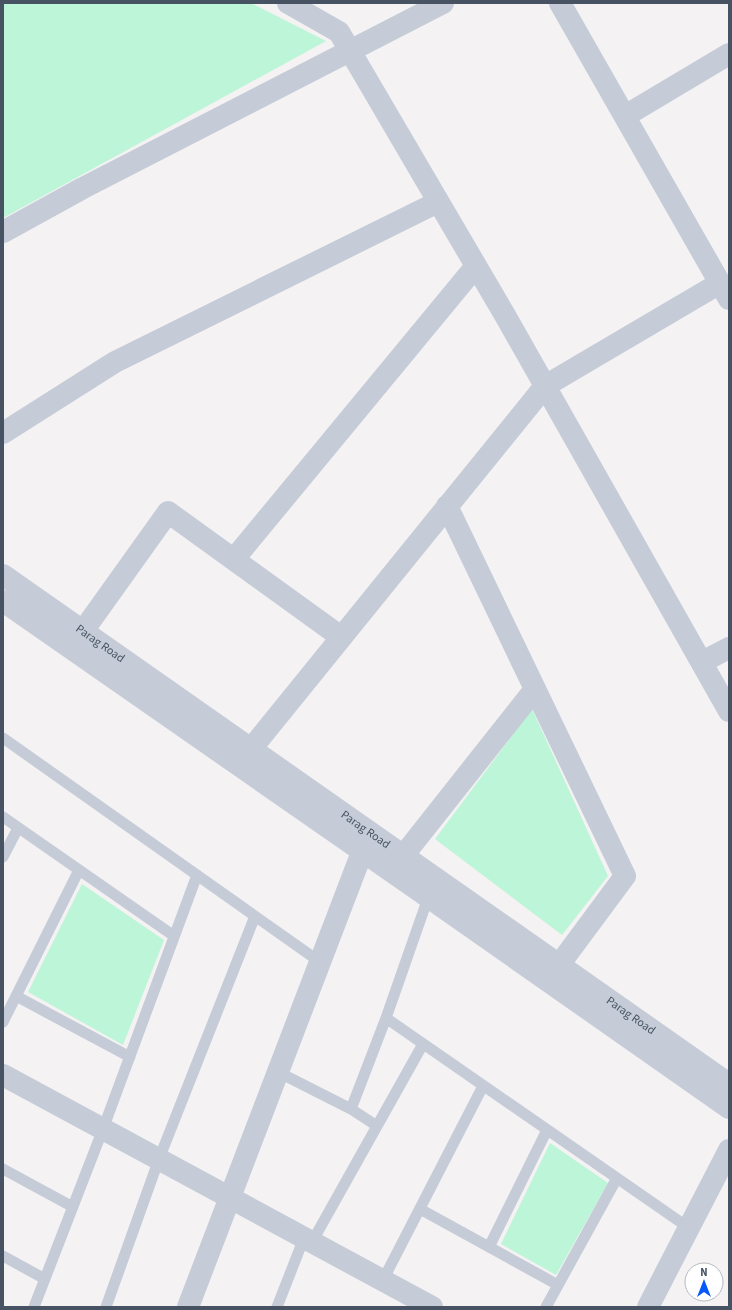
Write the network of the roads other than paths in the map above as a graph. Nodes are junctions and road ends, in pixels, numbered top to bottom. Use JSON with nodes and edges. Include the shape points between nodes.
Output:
{"nodes":[{"id":1,"x":288,"y":3,"type":"edge"},
{"id":2,"x":443,"y":3,"type":"edge"},
{"id":3,"x":560,"y":3,"type":"edge"},
{"id":4,"x":351,"y":51,"type":"junction"},
{"id":5,"x":729,"y":54,"type":"edge"},
{"id":6,"x":624,"y":116,"type":"junction"},
{"id":7,"x":438,"y":202,"type":"junction"},
{"id":8,"x":3,"y":232,"type":"edge"},
{"id":9,"x":476,"y":266,"type":"junction"},
{"id":10,"x":724,"y":291,"type":"edge"},
{"id":11,"x":545,"y":386,"type":"junction"},
{"id":12,"x":3,"y":433,"type":"edge"},
{"id":13,"x":447,"y":506,"type":"junction"},
{"id":14,"x":234,"y":559,"type":"junction"},
{"id":15,"x":10,"y":579,"type":"edge"},
{"id":16,"x":4,"y":606,"type":"edge"},
{"id":17,"x":83,"y":631,"type":"junction"},
{"id":18,"x":341,"y":638,"type":"junction"},
{"id":19,"x":729,"y":648,"type":"edge"},
{"id":20,"x":702,"y":662,"type":"junction"},
{"id":21,"x":535,"y":689,"type":"junction"},
{"id":22,"x":729,"y":710,"type":"edge"},
{"id":23,"x":3,"y":738,"type":"edge"},
{"id":24,"x":251,"y":749,"type":"junction"},
{"id":25,"x":3,"y":818,"type":"edge"},
{"id":26,"x":18,"y":828,"type":"junction"},
{"id":27,"x":366,"y":842,"type":"junction"},
{"id":28,"x":403,"y":856,"type":"junction"},
{"id":29,"x":3,"y":857,"type":"edge"},
{"id":30,"x":79,"y":870,"type":"junction"},
{"id":31,"x":197,"y":875,"type":"junction"},
{"id":32,"x":428,"y":898,"type":"junction"},
{"id":33,"x":255,"y":916,"type":"junction"},
{"id":34,"x":174,"y":936,"type":"junction"},
{"id":35,"x":320,"y":962,"type":"junction"},
{"id":36,"x":559,"y":965,"type":"junction"},
{"id":37,"x":16,"y":996,"type":"junction"},
{"id":38,"x":386,"y":1018,"type":"junction"},
{"id":39,"x":3,"y":1022,"type":"edge"},
{"id":40,"x":423,"y":1044,"type":"junction"},
{"id":41,"x":130,"y":1058,"type":"junction"},
{"id":42,"x":278,"y":1072,"type":"junction"},
{"id":43,"x":3,"y":1076,"type":"edge"},
{"id":44,"x":729,"y":1084,"type":"edge"},
{"id":45,"x":483,"y":1086,"type":"junction"},
{"id":46,"x":729,"y":1108,"type":"edge"},
{"id":47,"x":351,"y":1109,"type":"junction"},
{"id":48,"x":377,"y":1126,"type":"junction"},
{"id":49,"x":103,"y":1129,"type":"junction"},
{"id":50,"x":547,"y":1130,"type":"junction"},
{"id":51,"x":729,"y":1150,"type":"edge"},
{"id":52,"x":159,"y":1159,"type":"junction"},
{"id":53,"x":3,"y":1169,"type":"edge"},
{"id":54,"x":617,"y":1178,"type":"junction"},
{"id":55,"x":230,"y":1198,"type":"junction"},
{"id":56,"x":73,"y":1207,"type":"junction"},
{"id":57,"x":420,"y":1209,"type":"junction"},
{"id":58,"x":689,"y":1228,"type":"junction"},
{"id":59,"x":308,"y":1240,"type":"junction"},
{"id":60,"x":489,"y":1247,"type":"junction"},
{"id":61,"x":3,"y":1256,"type":"edge"},
{"id":62,"x":45,"y":1279,"type":"junction"},
{"id":63,"x":383,"y":1280,"type":"junction"},
{"id":64,"x":558,"y":1285,"type":"junction"},
{"id":65,"x":34,"y":1307,"type":"edge"},
{"id":66,"x":106,"y":1307,"type":"edge"},
{"id":67,"x":188,"y":1307,"type":"edge"},
{"id":68,"x":277,"y":1307,"type":"edge"},
{"id":69,"x":432,"y":1307,"type":"edge"},
{"id":70,"x":546,"y":1307,"type":"edge"},
{"id":71,"x":648,"y":1307,"type":"edge"}],
"edges":[{"from":1,"to":4,"type":"street","via":[[339,32]]},
{"from":2,"to":4,"type":"street"},
{"from":3,"to":6,"type":"street"},
{"from":4,"to":7,"type":"street"},
{"from":4,"to":8,"type":"street","via":[[83,188]]},
{"from":5,"to":6,"type":"street"},
{"from":6,"to":10,"type":"street"},
{"from":7,"to":9,"type":"street"},
{"from":7,"to":12,"type":"street","via":[[115,362]]},
{"from":9,"to":11,"type":"street"},
{"from":9,"to":14,"type":"street"},
{"from":10,"to":11,"type":"street"},
{"from":11,"to":13,"type":"street"},
{"from":11,"to":20,"type":"street"},
{"from":13,"to":18,"type":"street"},
{"from":13,"to":21,"type":"street"},
{"from":14,"to":17,"type":"street","via":[[168,512]]},
{"from":14,"to":18,"type":"street"},
{"from":15,"to":16,"type":"street"},
{"from":15,"to":17,"type":"street","name":"Parag Road"},
{"from":16,"to":27,"type":"street","name":"Parag Road"},
{"from":17,"to":24,"type":"street","name":"Parag Road"},
{"from":18,"to":24,"type":"street"},
{"from":19,"to":20,"type":"street"},
{"from":20,"to":22,"type":"street"},
{"from":21,"to":28,"type":"street"},
{"from":21,"to":36,"type":"street","via":[[624,876]]},
{"from":23,"to":31,"type":"lane"},
{"from":24,"to":27,"type":"street","name":"Parag Road"},
{"from":25,"to":26,"type":"lane"},
{"from":26,"to":29,"type":"lane"},
{"from":26,"to":30,"type":"lane"},
{"from":27,"to":28,"type":"street","name":"Parag Road"},
{"from":27,"to":32,"type":"street","name":"Parag Road"},
{"from":27,"to":35,"type":"street"},
{"from":28,"to":36,"type":"street","name":"Parag Road"},
{"from":30,"to":34,"type":"lane"},
{"from":30,"to":37,"type":"lane"},
{"from":31,"to":33,"type":"lane"},
{"from":31,"to":34,"type":"lane"},
{"from":32,"to":38,"type":"lane"},
{"from":32,"to":46,"type":"street","name":"Parag Road"},
{"from":33,"to":35,"type":"lane"},
{"from":33,"to":52,"type":"lane"},
{"from":34,"to":41,"type":"lane"},
{"from":35,"to":42,"type":"street"},
{"from":36,"to":44,"type":"street","name":"Parag Road"},
{"from":37,"to":39,"type":"lane"},
{"from":37,"to":41,"type":"lane"},
{"from":38,"to":40,"type":"lane"},
{"from":38,"to":47,"type":"lane"},
{"from":40,"to":45,"type":"lane"},
{"from":40,"to":48,"type":"lane"},
{"from":41,"to":49,"type":"lane"},
{"from":42,"to":47,"type":"lane"},
{"from":42,"to":55,"type":"street"},
{"from":43,"to":49,"type":"street"},
{"from":45,"to":50,"type":"lane"},
{"from":45,"to":57,"type":"lane"},
{"from":47,"to":48,"type":"lane"},
{"from":48,"to":59,"type":"lane"},
{"from":49,"to":52,"type":"street"},
{"from":49,"to":56,"type":"lane"},
{"from":50,"to":54,"type":"lane"},
{"from":50,"to":60,"type":"lane"},
{"from":51,"to":58,"type":"street"},
{"from":52,"to":55,"type":"street"},
{"from":52,"to":66,"type":"lane"},
{"from":53,"to":56,"type":"lane"},
{"from":54,"to":58,"type":"lane"},
{"from":54,"to":64,"type":"lane"},
{"from":55,"to":59,"type":"street"},
{"from":55,"to":67,"type":"street"},
{"from":56,"to":62,"type":"lane"},
{"from":57,"to":60,"type":"lane"},
{"from":57,"to":63,"type":"lane"},
{"from":58,"to":71,"type":"street"},
{"from":59,"to":63,"type":"street"},
{"from":59,"to":68,"type":"lane"},
{"from":60,"to":64,"type":"lane"},
{"from":61,"to":62,"type":"lane"},
{"from":62,"to":65,"type":"lane"},
{"from":63,"to":69,"type":"street"},
{"from":64,"to":70,"type":"lane"}]}
